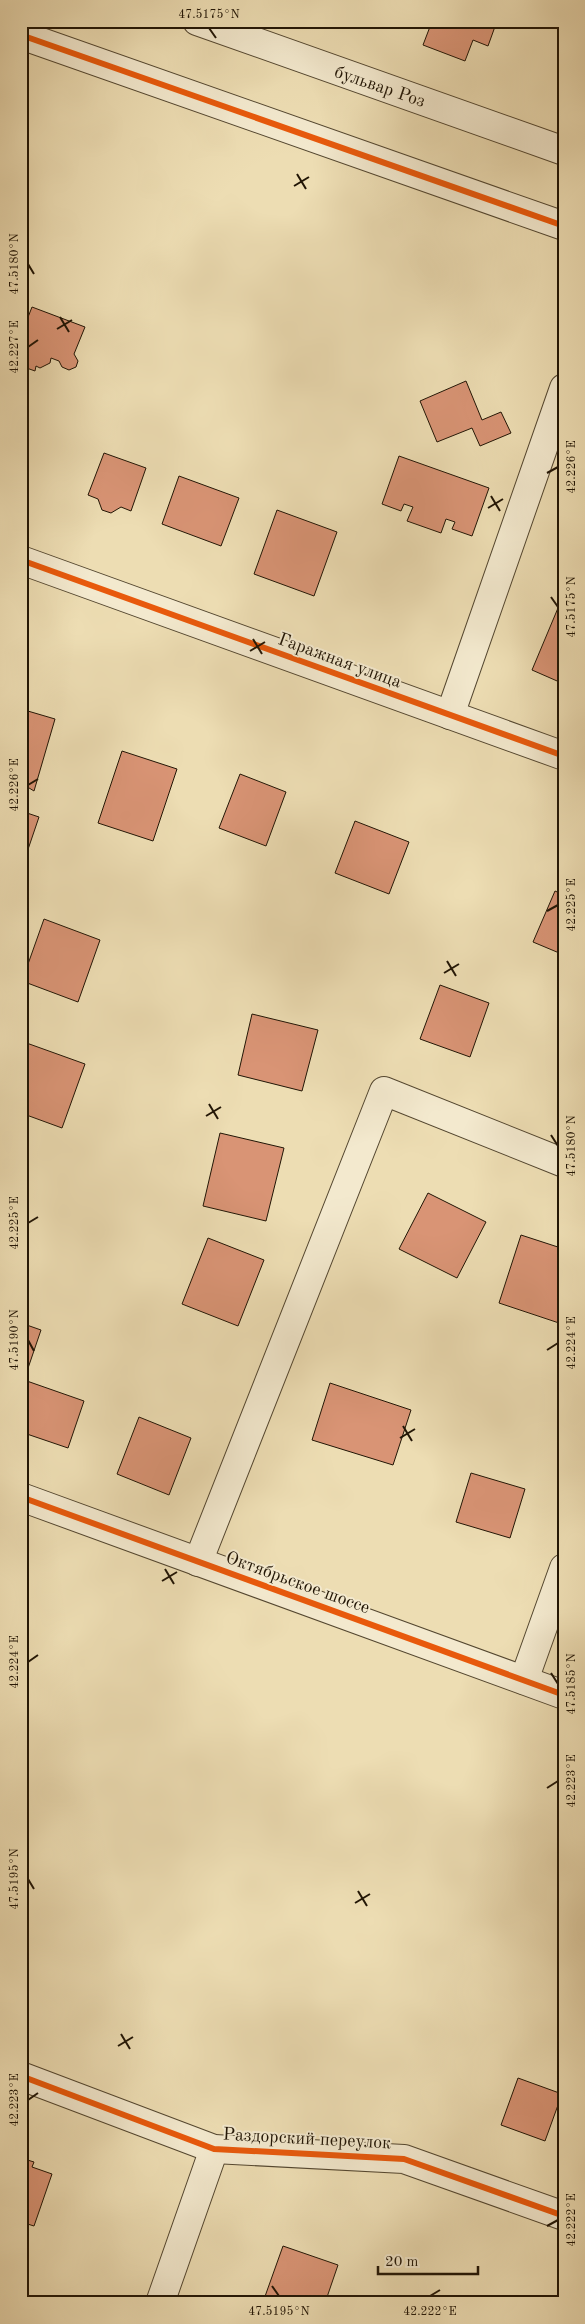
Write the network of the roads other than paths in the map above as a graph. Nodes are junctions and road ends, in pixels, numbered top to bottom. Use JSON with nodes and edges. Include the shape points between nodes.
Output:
{"nodes":[{"id":1,"x":197,"y":21,"type":"edge"},
{"id":2,"x":21,"y":35,"type":"edge"},
{"id":3,"x":564,"y":151,"type":"edge"},
{"id":4,"x":564,"y":226,"type":"edge"},
{"id":5,"x":564,"y":388,"type":"edge"},
{"id":6,"x":21,"y":560,"type":"edge"},
{"id":7,"x":450,"y":715,"type":"junction"},
{"id":8,"x":564,"y":756,"type":"edge"},
{"id":9,"x":564,"y":1163,"type":"edge"},
{"id":10,"x":21,"y":1497,"type":"edge"},
{"id":11,"x":198,"y":1562,"type":"junction"},
{"id":12,"x":564,"y":1568,"type":"edge"},
{"id":13,"x":524,"y":1680,"type":"junction"},
{"id":14,"x":564,"y":1695,"type":"edge"},
{"id":15,"x":21,"y":2076,"type":"edge"},
{"id":16,"x":214,"y":2149,"type":"junction"},
{"id":17,"x":564,"y":2216,"type":"edge"},
{"id":18,"x":160,"y":2303,"type":"edge"}],
"edges":[{"from":1,"to":3,"type":"street","name":"бульвар Роз"},
{"from":2,"to":4,"type":"street"},
{"from":5,"to":7,"type":"street"},
{"from":6,"to":7,"type":"street","name":"Гаражная улица"},
{"from":7,"to":8,"type":"street","name":"Гаражная улица"},
{"from":9,"to":11,"type":"street","via":[[384,1091]]},
{"from":10,"to":11,"type":"street","name":"Октябрьское шоссе"},
{"from":11,"to":13,"type":"street","name":"Октябрьское шоссе"},
{"from":12,"to":13,"type":"street"},
{"from":13,"to":14,"type":"street","name":"Октябрьское шоссе"},
{"from":15,"to":16,"type":"street","name":"Раздорский переулок"},
{"from":16,"to":17,"type":"street","name":"Раздорский переулок","via":[[404,2159]]},
{"from":16,"to":18,"type":"street"}]}
